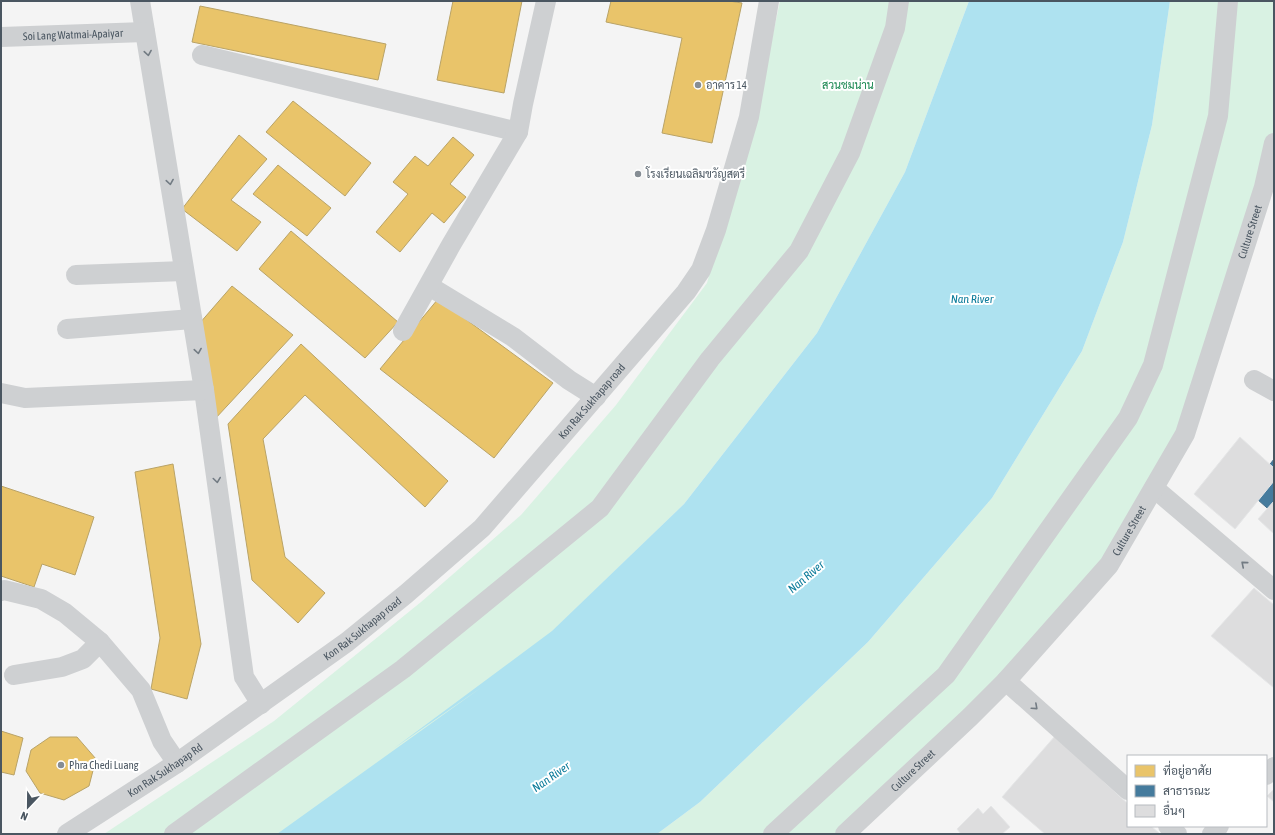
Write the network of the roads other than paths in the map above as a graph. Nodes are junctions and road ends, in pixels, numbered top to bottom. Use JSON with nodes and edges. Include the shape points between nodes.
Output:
{"nodes":[{"id":1,"x":140,"y":1,"type":"edge"},
{"id":2,"x":546,"y":1,"type":"edge"},
{"id":3,"x":769,"y":1,"type":"edge"},
{"id":4,"x":899,"y":1,"type":"edge"},
{"id":5,"x":1228,"y":1,"type":"edge"},
{"id":6,"x":145,"y":32,"type":"junction"},
{"id":7,"x":1,"y":37,"type":"edge"},
{"id":8,"x":202,"y":55,"type":"dead end"},
{"id":9,"x":518,"y":132,"type":"junction"},
{"id":10,"x":1273,"y":149,"type":"edge"},
{"id":11,"x":1269,"y":187,"type":"edge"},
{"id":12,"x":184,"y":271,"type":"junction"},
{"id":13,"x":76,"y":275,"type":"dead end"},
{"id":14,"x":429,"y":286,"type":"junction"},
{"id":15,"x":192,"y":319,"type":"junction"},
{"id":16,"x":68,"y":329,"type":"dead end"},
{"id":17,"x":403,"y":331,"type":"dead end"},
{"id":18,"x":1254,"y":380,"type":"dead end"},
{"id":19,"x":204,"y":390,"type":"junction"},
{"id":20,"x":1274,"y":391,"type":"edge"},
{"id":21,"x":1,"y":393,"type":"edge"},
{"id":22,"x":596,"y":397,"type":"junction"},
{"id":23,"x":1154,"y":488,"type":"junction"},
{"id":24,"x":1274,"y":590,"type":"edge"},
{"id":25,"x":1,"y":591,"type":"edge"},
{"id":26,"x":100,"y":642,"type":"junction"},
{"id":27,"x":14,"y":675,"type":"dead end"},
{"id":28,"x":1006,"y":681,"type":"junction"},
{"id":29,"x":261,"y":704,"type":"junction"},
{"id":30,"x":177,"y":764,"type":"junction"},
{"id":31,"x":1274,"y":766,"type":"edge"},
{"id":32,"x":1267,"y":774,"type":"edge"},
{"id":33,"x":1127,"y":789,"type":"edge"},
{"id":34,"x":1169,"y":827,"type":"edge"},
{"id":35,"x":67,"y":834,"type":"edge"},
{"id":36,"x":174,"y":834,"type":"edge"},
{"id":37,"x":773,"y":834,"type":"edge"},
{"id":38,"x":845,"y":834,"type":"edge"},
{"id":39,"x":1177,"y":834,"type":"edge"}],
"edges":[{"from":1,"to":6,"type":"street"},
{"from":2,"to":9,"type":"street"},
{"from":3,"to":22,"type":"street","name":"Kon Rak Sukhapap road","via":[[749,117],[716,230],[701,270],[686,292]]},
{"from":4,"to":36,"type":"street","via":[[895,28],[850,153],[799,251],[710,359],[600,508],[403,669]]},
{"from":5,"to":37,"type":"street","via":[[1218,116],[1153,364],[1128,418],[946,675]]},
{"from":6,"to":7,"type":"street","name":"Soi Lang Watmai-Apaiyar"},
{"from":6,"to":12,"type":"street","one_way":true},
{"from":8,"to":9,"type":"street"},
{"from":9,"to":14,"type":"street"},
{"from":10,"to":11,"type":"street","name":"Culture Street"},
{"from":11,"to":23,"type":"street","name":"Culture Street","via":[[1185,434]]},
{"from":12,"to":13,"type":"street"},
{"from":12,"to":15,"type":"street"},
{"from":14,"to":17,"type":"street"},
{"from":14,"to":22,"type":"street","via":[[513,338]]},
{"from":15,"to":16,"type":"street"},
{"from":15,"to":19,"type":"street","one_way":true},
{"from":18,"to":20,"type":"street"},
{"from":19,"to":21,"type":"street","via":[[25,398]]},
{"from":19,"to":29,"type":"street","one_way":true,"via":[[244,677]]},
{"from":22,"to":29,"type":"street","name":"Kon Rak Sukhapap road","via":[[482,528],[347,642]]},
{"from":24,"to":23,"type":"street","one_way":true},
{"from":23,"to":28,"type":"street","name":"Culture Street","via":[[1109,565]]},
{"from":25,"to":26,"type":"street","via":[[41,599],[65,613]]},
{"from":26,"to":27,"type":"street","via":[[83,659],[62,667]]},
{"from":26,"to":30,"type":"street","via":[[141,690],[162,741]]},
{"from":28,"to":33,"type":"street","one_way":true},
{"from":28,"to":38,"type":"street","name":"Culture Street"},
{"from":29,"to":30,"type":"street","name":"Kon Rak Sukhapap Rd"},
{"from":30,"to":35,"type":"street","name":"Kon Rak Sukhapap Rd"},
{"from":31,"to":32,"type":"street"},
{"from":34,"to":39,"type":"street"}]}
